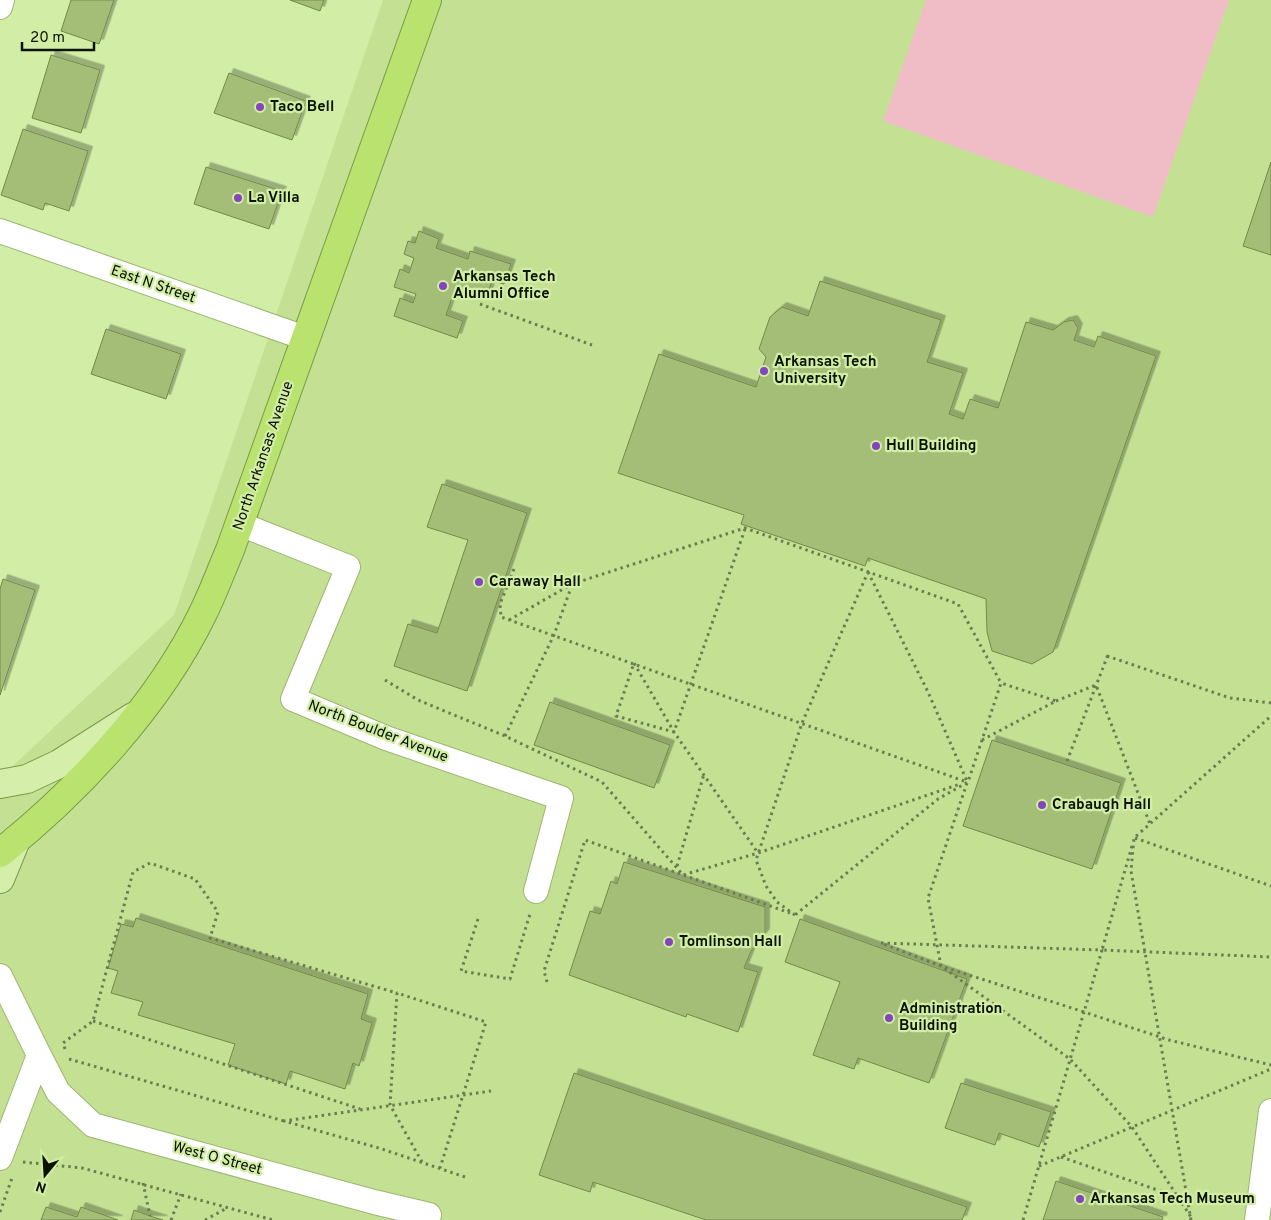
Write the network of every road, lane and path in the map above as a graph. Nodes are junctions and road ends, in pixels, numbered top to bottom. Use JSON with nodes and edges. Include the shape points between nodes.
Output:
{"nodes":[{"id":1,"x":2,"y":0,"type":"edge"},
{"id":2,"x":427,"y":0,"type":"edge"},
{"id":3,"x":0,"y":7,"type":"edge"},
{"id":4,"x":0,"y":231,"type":"edge"},
{"id":5,"x":480,"y":304,"type":"dead end"},
{"id":6,"x":305,"y":338,"type":"junction"},
{"id":7,"x":592,"y":346,"type":"dead end"},
{"id":8,"x":240,"y":524,"type":"junction"},
{"id":9,"x":745,"y":528,"type":"junction"},
{"id":10,"x":514,"y":569,"type":"dead end"},
{"id":11,"x":868,"y":572,"type":"junction"},
{"id":12,"x":572,"y":584,"type":"junction"},
{"id":13,"x":509,"y":620,"type":"junction"},
{"id":14,"x":554,"y":635,"type":"junction"},
{"id":15,"x":634,"y":664,"type":"junction"},
{"id":16,"x":1001,"y":683,"type":"junction"},
{"id":17,"x":691,"y":684,"type":"junction"},
{"id":18,"x":1096,"y":685,"type":"junction"},
{"id":19,"x":1056,"y":701,"type":"junction"},
{"id":20,"x":1271,"y":703,"type":"edge"},
{"id":21,"x":137,"y":715,"type":"junction"},
{"id":22,"x":1271,"y":716,"type":"edge"},
{"id":23,"x":802,"y":723,"type":"junction"},
{"id":24,"x":674,"y":732,"type":"junction"},
{"id":25,"x":505,"y":736,"type":"dead end"},
{"id":26,"x":982,"y":740,"type":"junction"},
{"id":27,"x":1066,"y":761,"type":"dead end"},
{"id":28,"x":704,"y":774,"type":"junction"},
{"id":29,"x":968,"y":782,"type":"junction"},
{"id":30,"x":0,"y":784,"type":"edge"},
{"id":31,"x":1150,"y":824,"type":"junction"},
{"id":32,"x":1134,"y":838,"type":"junction"},
{"id":33,"x":8,"y":846,"type":"edge"},
{"id":34,"x":758,"y":853,"type":"junction"},
{"id":35,"x":677,"y":867,"type":"dead end"},
{"id":36,"x":684,"y":875,"type":"junction"},
{"id":37,"x":0,"y":878,"type":"edge"},
{"id":38,"x":1271,"y":886,"type":"edge"},
{"id":39,"x":536,"y":891,"type":"joint"},
{"id":40,"x":795,"y":915,"type":"junction"},
{"id":41,"x":478,"y":919,"type":"dead end"},
{"id":42,"x":938,"y":945,"type":"junction"},
{"id":43,"x":1102,"y":950,"type":"junction"},
{"id":44,"x":1145,"y":951,"type":"junction"},
{"id":45,"x":1271,"y":957,"type":"edge"},
{"id":46,"x":941,"y":966,"type":"junction"},
{"id":47,"x":0,"y":976,"type":"edge"},
{"id":48,"x":547,"y":982,"type":"dead end"},
{"id":49,"x":397,"y":993,"type":"junction"},
{"id":50,"x":1084,"y":1012,"type":"junction"},
{"id":51,"x":92,"y":1021,"type":"junction"},
{"id":52,"x":1160,"y":1037,"type":"junction"},
{"id":53,"x":39,"y":1055,"type":"junction"},
{"id":54,"x":1070,"y":1059,"type":"junction"},
{"id":55,"x":1271,"y":1065,"type":"edge"},
{"id":56,"x":1271,"y":1069,"type":"edge"},
{"id":57,"x":491,"y":1091,"type":"dead end"},
{"id":58,"x":464,"y":1096,"type":"junction"},
{"id":59,"x":390,"y":1105,"type":"junction"},
{"id":60,"x":360,"y":1109,"type":"junction"},
{"id":61,"x":1172,"y":1110,"type":"junction"},
{"id":62,"x":1271,"y":1111,"type":"edge"},
{"id":63,"x":284,"y":1122,"type":"junction"},
{"id":64,"x":1132,"y":1127,"type":"junction"},
{"id":65,"x":1060,"y":1157,"type":"junction"},
{"id":66,"x":9,"y":1160,"type":"edge"},
{"id":67,"x":422,"y":1162,"type":"junction"},
{"id":68,"x":1039,"y":1166,"type":"junction"},
{"id":69,"x":440,"y":1168,"type":"junction"},
{"id":70,"x":465,"y":1177,"type":"dead end"},
{"id":71,"x":143,"y":1183,"type":"junction"},
{"id":72,"x":181,"y":1194,"type":"junction"},
{"id":73,"x":1178,"y":1197,"type":"junction"},
{"id":74,"x":228,"y":1208,"type":"junction"},
{"id":75,"x":371,"y":1211,"type":"edge"},
{"id":76,"x":428,"y":1214,"type":"dead end"},
{"id":77,"x":150,"y":1216,"type":"dead end"},
{"id":78,"x":1191,"y":1218,"type":"edge"},
{"id":79,"x":171,"y":1220,"type":"edge"},
{"id":80,"x":205,"y":1220,"type":"edge"},
{"id":81,"x":273,"y":1220,"type":"edge"},
{"id":82,"x":1023,"y":1220,"type":"edge"},
{"id":83,"x":1257,"y":1220,"type":"edge"}],
"edges":[{"from":1,"to":3,"type":"street"},
{"from":2,"to":6,"type":"highway","name":"North Arkansas Avenue"},
{"from":4,"to":6,"type":"street","name":"East N Street"},
{"from":5,"to":7,"type":"path"},
{"from":6,"to":8,"type":"highway","name":"North Arkansas Avenue"},
{"from":8,"to":21,"type":"highway","name":"North Arkansas Avenue","via":[[203,614],[168,674]]},
{"from":8,"to":39,"type":"street","name":"North Boulder Avenue","via":[[348,567],[294,699],[386,738],[561,798]]},
{"from":9,"to":11,"type":"path"},
{"from":9,"to":12,"type":"path"},
{"from":9,"to":17,"type":"path"},
{"from":10,"to":13,"type":"path","via":[[500,604],[501,617]]},
{"from":11,"to":16,"type":"path","via":[[958,604]]},
{"from":11,"to":23,"type":"path"},
{"from":11,"to":29,"type":"path","via":[[928,692]]},
{"from":12,"to":13,"type":"path"},
{"from":12,"to":14,"type":"path"},
{"from":13,"to":14,"type":"path"},
{"from":14,"to":15,"type":"path"},
{"from":14,"to":25,"type":"path"},
{"from":15,"to":17,"type":"path"},
{"from":15,"to":24,"type":"path"},
{"from":15,"to":24,"type":"path","via":[[616,716]]},
{"from":16,"to":19,"type":"path"},
{"from":16,"to":26,"type":"path"},
{"from":16,"to":29,"type":"path"},
{"from":17,"to":23,"type":"path"},
{"from":17,"to":24,"type":"path"},
{"from":18,"to":19,"type":"path"},
{"from":18,"to":20,"type":"path","via":[[1108,654],[1230,698]]},
{"from":18,"to":27,"type":"path"},
{"from":18,"to":31,"type":"path"},
{"from":19,"to":26,"type":"path"},
{"from":21,"to":30,"type":"main road","via":[[60,764],[26,779]]},
{"from":21,"to":33,"type":"highway","name":"North Arkansas Avenue","via":[[79,782]]},
{"from":22,"to":31,"type":"path"},
{"from":23,"to":29,"type":"path"},
{"from":23,"to":34,"type":"path"},
{"from":24,"to":28,"type":"path"},
{"from":26,"to":29,"type":"path"},
{"from":28,"to":34,"type":"path"},
{"from":28,"to":35,"type":"path"},
{"from":29,"to":34,"type":"path"},
{"from":29,"to":40,"type":"path","via":[[938,799]]},
{"from":29,"to":42,"type":"path","via":[[928,898]]},
{"from":31,"to":32,"type":"path"},
{"from":32,"to":38,"type":"path"},
{"from":32,"to":43,"type":"path"},
{"from":32,"to":44,"type":"path","via":[[1131,871]]},
{"from":33,"to":37,"type":"main road"},
{"from":34,"to":36,"type":"path"},
{"from":34,"to":40,"type":"path","via":[[756,860],[766,886],[777,902]]},
{"from":36,"to":40,"type":"path"},
{"from":36,"to":48,"type":"path","via":[[585,840],[544,971]]},
{"from":39,"to":41,"type":"path","via":[[510,979],[460,971]]},
{"from":42,"to":43,"type":"path"},
{"from":42,"to":46,"type":"path"},
{"from":42,"to":46,"type":"path","via":[[881,943]]},
{"from":43,"to":44,"type":"path"},
{"from":43,"to":50,"type":"path"},
{"from":44,"to":45,"type":"path"},
{"from":44,"to":52,"type":"path"},
{"from":46,"to":50,"type":"path"},
{"from":46,"to":54,"type":"path"},
{"from":47,"to":53,"type":"street","name":"West O Street"},
{"from":49,"to":51,"type":"path","via":[[210,938],[218,912],[195,879],[150,863],[133,872]]},
{"from":49,"to":58,"type":"path","via":[[486,1022]]},
{"from":49,"to":59,"type":"path"},
{"from":50,"to":52,"type":"path"},
{"from":50,"to":54,"type":"path"},
{"from":51,"to":60,"type":"path"},
{"from":51,"to":63,"type":"path","via":[[63,1043],[69,1061]]},
{"from":52,"to":55,"type":"path"},
{"from":52,"to":61,"type":"path"},
{"from":53,"to":66,"type":"street"},
{"from":53,"to":75,"type":"street","name":"West O Street","via":[[58,1092],[93,1125]]},
{"from":54,"to":64,"type":"path"},
{"from":54,"to":68,"type":"path"},
{"from":56,"to":61,"type":"path"},
{"from":57,"to":58,"type":"path"},
{"from":58,"to":59,"type":"path"},
{"from":58,"to":69,"type":"path"},
{"from":59,"to":60,"type":"path"},
{"from":59,"to":67,"type":"path"},
{"from":60,"to":63,"type":"path"},
{"from":61,"to":64,"type":"path"},
{"from":61,"to":78,"type":"path"},
{"from":62,"to":83,"type":"street"},
{"from":63,"to":67,"type":"path"},
{"from":64,"to":65,"type":"path"},
{"from":64,"to":73,"type":"path"},
{"from":65,"to":68,"type":"path"},
{"from":65,"to":73,"type":"path"},
{"from":66,"to":71,"type":"path","via":[[82,1168]]},
{"from":67,"to":69,"type":"path"},
{"from":68,"to":82,"type":"path"},
{"from":69,"to":70,"type":"path"},
{"from":71,"to":72,"type":"path"},
{"from":71,"to":77,"type":"path"},
{"from":72,"to":74,"type":"path"},
{"from":72,"to":79,"type":"path"},
{"from":73,"to":78,"type":"path"},
{"from":74,"to":80,"type":"path"},
{"from":74,"to":81,"type":"path"},
{"from":75,"to":76,"type":"street","name":"West O Street"}]}
